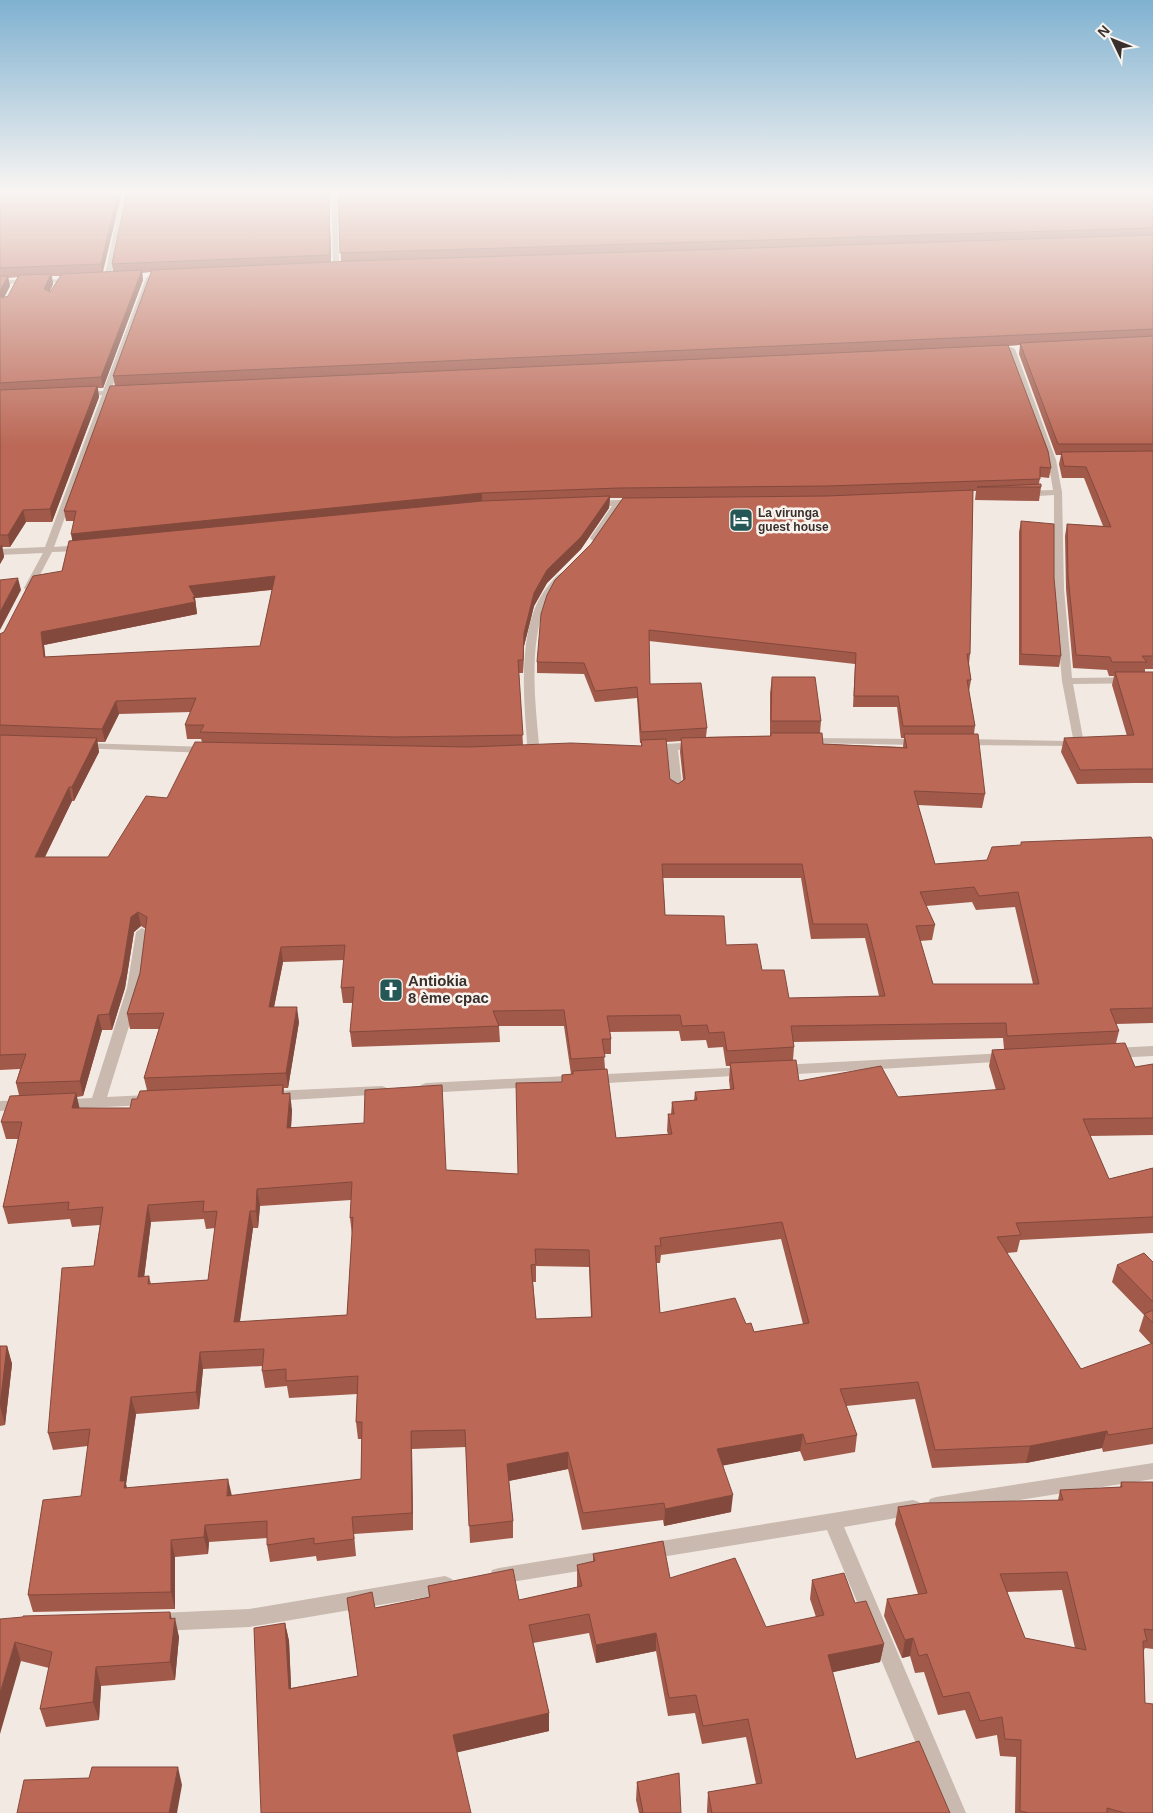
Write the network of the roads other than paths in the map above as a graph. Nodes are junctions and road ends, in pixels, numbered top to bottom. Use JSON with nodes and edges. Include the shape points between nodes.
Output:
{"nodes":[{"id":1,"x":159,"y":277,"type":"edge"},
{"id":2,"x":116,"y":278,"type":"edge"},
{"id":3,"x":98,"y":279,"type":"edge"},
{"id":4,"x":107,"y":279,"type":"joint"},
{"id":5,"x":60,"y":280,"type":"junction"},
{"id":6,"x":79,"y":280,"type":"edge"},
{"id":7,"x":0,"y":282,"type":"edge"},
{"id":8,"x":18,"y":282,"type":"junction"},
{"id":9,"x":14,"y":289,"type":"edge"},
{"id":10,"x":54,"y":291,"type":"edge"},
{"id":11,"x":1011,"y":349,"type":"edge"},
{"id":12,"x":135,"y":391,"type":"edge"},
{"id":13,"x":106,"y":393,"type":"junction"},
{"id":14,"x":77,"y":394,"type":"edge"},
{"id":15,"x":1058,"y":492,"type":"junction"},
{"id":16,"x":1008,"y":494,"type":"edge"},
{"id":17,"x":619,"y":503,"type":"junction"},
{"id":18,"x":649,"y":503,"type":"edge"},
{"id":19,"x":581,"y":504,"type":"edge"},
{"id":20,"x":87,"y":547,"type":"edge"},
{"id":21,"x":589,"y":547,"type":"edge"},
{"id":22,"x":48,"y":551,"type":"junction"},
{"id":23,"x":0,"y":552,"type":"edge"},
{"id":24,"x":572,"y":567,"type":"edge"},
{"id":25,"x":26,"y":595,"type":"edge"},
{"id":26,"x":1153,"y":680,"type":"edge"},
{"id":27,"x":1068,"y":681,"type":"junction"},
{"id":28,"x":794,"y":741,"type":"edge"},
{"id":29,"x":930,"y":742,"type":"edge"},
{"id":30,"x":949,"y":742,"type":"edge"},
{"id":31,"x":709,"y":744,"type":"edge"},
{"id":32,"x":66,"y":745,"type":"edge"},
{"id":33,"x":672,"y":746,"type":"junction"},
{"id":34,"x":634,"y":749,"type":"edge"},
{"id":35,"x":218,"y":751,"type":"edge"},
{"id":36,"x":534,"y":754,"type":"edge"},
{"id":37,"x":677,"y":793,"type":"edge"},
{"id":38,"x":142,"y":932,"type":"dead end"},
{"id":39,"x":1153,"y":1051,"type":"edge"},
{"id":40,"x":1103,"y":1053,"type":"edge"},
{"id":41,"x":1024,"y":1057,"type":"edge"},
{"id":42,"x":414,"y":1089,"type":"edge"},
{"id":43,"x":395,"y":1090,"type":"edge"},
{"id":44,"x":257,"y":1096,"type":"edge"},
{"id":45,"x":160,"y":1100,"type":"edge"},
{"id":46,"x":98,"y":1102,"type":"junction"},
{"id":47,"x":0,"y":1106,"type":"edge"},
{"id":48,"x":1153,"y":1471,"type":"edge"},
{"id":49,"x":832,"y":1521,"type":"junction"},
{"id":50,"x":482,"y":1579,"type":"edge"},
{"id":51,"x":463,"y":1582,"type":"edge"},
{"id":52,"x":146,"y":1622,"type":"edge"},
{"id":53,"x":956,"y":1813,"type":"edge"}],
"edges":[{"from":1,"to":13,"type":"street","via":[[145,278]]},
{"from":2,"to":4,"type":"street"},
{"from":3,"to":4,"type":"street"},
{"from":5,"to":6,"type":"street"},
{"from":5,"to":8,"type":"street"},
{"from":5,"to":10,"type":"street"},
{"from":7,"to":8,"type":"street"},
{"from":8,"to":9,"type":"street"},
{"from":11,"to":15,"type":"street","via":[[1056,460]]},
{"from":12,"to":13,"type":"street"},
{"from":13,"to":14,"type":"street"},
{"from":13,"to":22,"type":"street"},
{"from":15,"to":16,"type":"street"},
{"from":15,"to":27,"type":"street","via":[[1059,589]]},
{"from":17,"to":18,"type":"street"},
{"from":17,"to":19,"type":"street"},
{"from":17,"to":21,"type":"street"},
{"from":20,"to":22,"type":"street"},
{"from":22,"to":23,"type":"street"},
{"from":22,"to":25,"type":"street"},
{"from":24,"to":36,"type":"street","via":[[550,588],[540,605],[536,623],[530,677]]},
{"from":26,"to":27,"type":"street"},
{"from":27,"to":30,"type":"street","via":[[1078,738],[1075,743]]},
{"from":28,"to":29,"type":"street"},
{"from":31,"to":33,"type":"street"},
{"from":32,"to":35,"type":"street"},
{"from":33,"to":34,"type":"street"},
{"from":33,"to":37,"type":"street"},
{"from":38,"to":46,"type":"street","via":[[134,988]]},
{"from":39,"to":40,"type":"street"},
{"from":41,"to":42,"type":"street"},
{"from":43,"to":44,"type":"street"},
{"from":45,"to":46,"type":"street"},
{"from":46,"to":47,"type":"street"},
{"from":48,"to":49,"type":"street"},
{"from":49,"to":50,"type":"street"},
{"from":49,"to":53,"type":"street"},
{"from":51,"to":52,"type":"street","via":[[249,1618]]}]}
